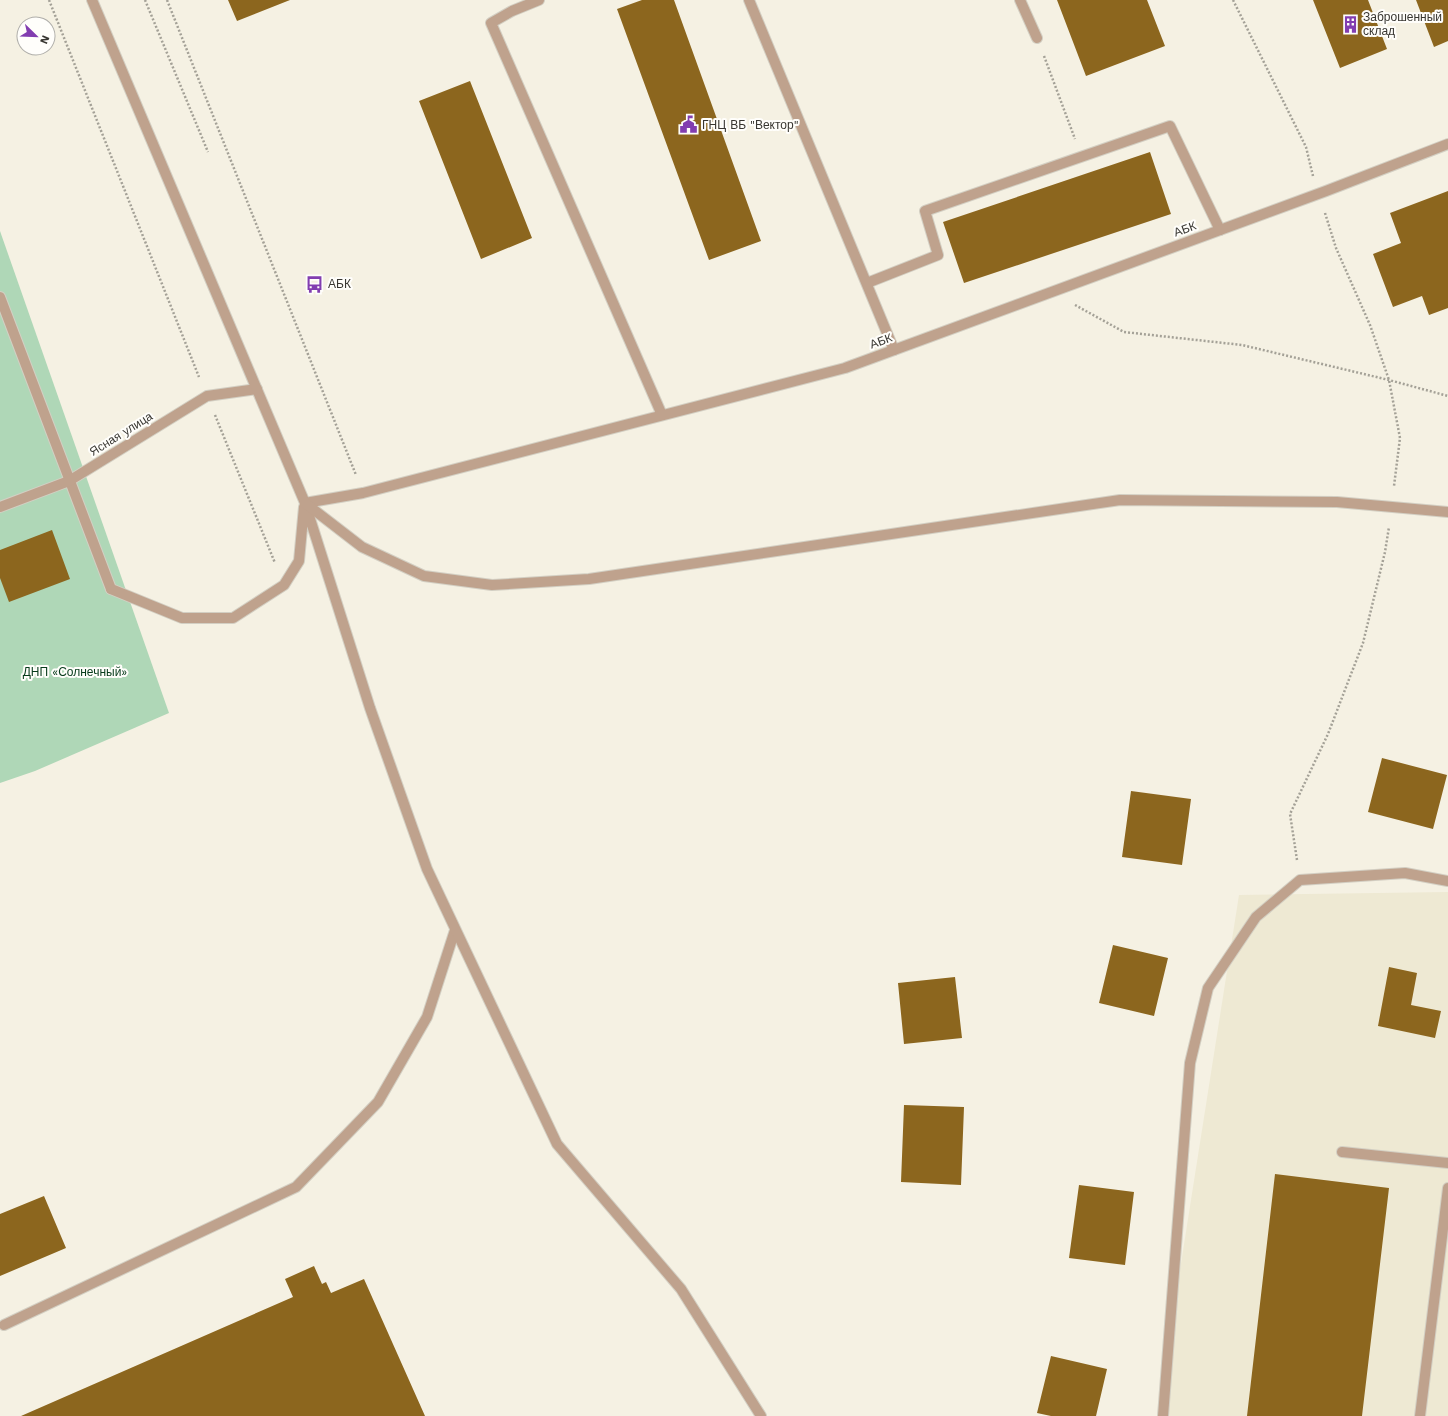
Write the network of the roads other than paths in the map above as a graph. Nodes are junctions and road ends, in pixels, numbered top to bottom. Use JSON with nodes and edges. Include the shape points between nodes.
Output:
{"nodes":[{"id":1,"x":92,"y":0,"type":"edge"},
{"id":2,"x":539,"y":0,"type":"edge"},
{"id":3,"x":749,"y":0,"type":"edge"},
{"id":4,"x":1020,"y":0,"type":"edge"},
{"id":5,"x":1037,"y":38,"type":"road end"},
{"id":6,"x":1448,"y":144,"type":"edge"},
{"id":7,"x":1220,"y":230,"type":"junction"},
{"id":8,"x":866,"y":282,"type":"junction"},
{"id":9,"x":0,"y":297,"type":"edge"},
{"id":10,"x":894,"y":350,"type":"junction"},
{"id":11,"x":257,"y":389,"type":"junction"},
{"id":12,"x":662,"y":415,"type":"junction"},
{"id":13,"x":69,"y":481,"type":"junction"},
{"id":14,"x":305,"y":503,"type":"junction"},
{"id":15,"x":0,"y":507,"type":"edge"},
{"id":16,"x":1448,"y":512,"type":"edge"},
{"id":17,"x":1448,"y":881,"type":"edge"},
{"id":18,"x":456,"y":930,"type":"junction"},
{"id":19,"x":1342,"y":1152,"type":"dead end"},
{"id":20,"x":1448,"y":1163,"type":"edge"},
{"id":21,"x":1448,"y":1188,"type":"edge"},
{"id":22,"x":4,"y":1325,"type":"dead end"},
{"id":23,"x":761,"y":1416,"type":"edge"},
{"id":24,"x":1163,"y":1416,"type":"edge"},
{"id":25,"x":1420,"y":1416,"type":"edge"}],
"edges":[{"from":1,"to":11,"type":"street"},
{"from":2,"to":12,"type":"street","via":[[491,23]]},
{"from":3,"to":8,"type":"street"},
{"from":4,"to":5,"type":"street"},
{"from":6,"to":7,"type":"street","name":"АБК"},
{"from":7,"to":8,"type":"street","via":[[1170,126],[925,211],[938,255]]},
{"from":7,"to":10,"type":"street","name":"АБК"},
{"from":8,"to":10,"type":"street"},
{"from":9,"to":13,"type":"street"},
{"from":10,"to":12,"type":"street","name":"АБК","via":[[845,368]]},
{"from":11,"to":13,"type":"street","name":"Ясная улица","via":[[207,396]]},
{"from":11,"to":14,"type":"street"},
{"from":12,"to":14,"type":"street","name":"АБК","via":[[363,493]]},
{"from":13,"to":14,"type":"street","via":[[111,589],[182,618],[233,618],[284,585],[299,561]]},
{"from":13,"to":15,"type":"street","name":"Ясная улица"},
{"from":14,"to":16,"type":"street","via":[[362,547],[424,576],[492,585],[589,579],[1120,500],[1337,502]]},
{"from":14,"to":18,"type":"street","via":[[370,708],[427,869]]},
{"from":17,"to":24,"type":"street","via":[[1405,873],[1300,880],[1256,917],[1208,988],[1190,1063]]},
{"from":18,"to":22,"type":"street","via":[[427,1017],[378,1102],[296,1188]]},
{"from":18,"to":23,"type":"street","via":[[557,1144],[681,1289]]},
{"from":19,"to":20,"type":"street"},
{"from":21,"to":25,"type":"street"}]}
